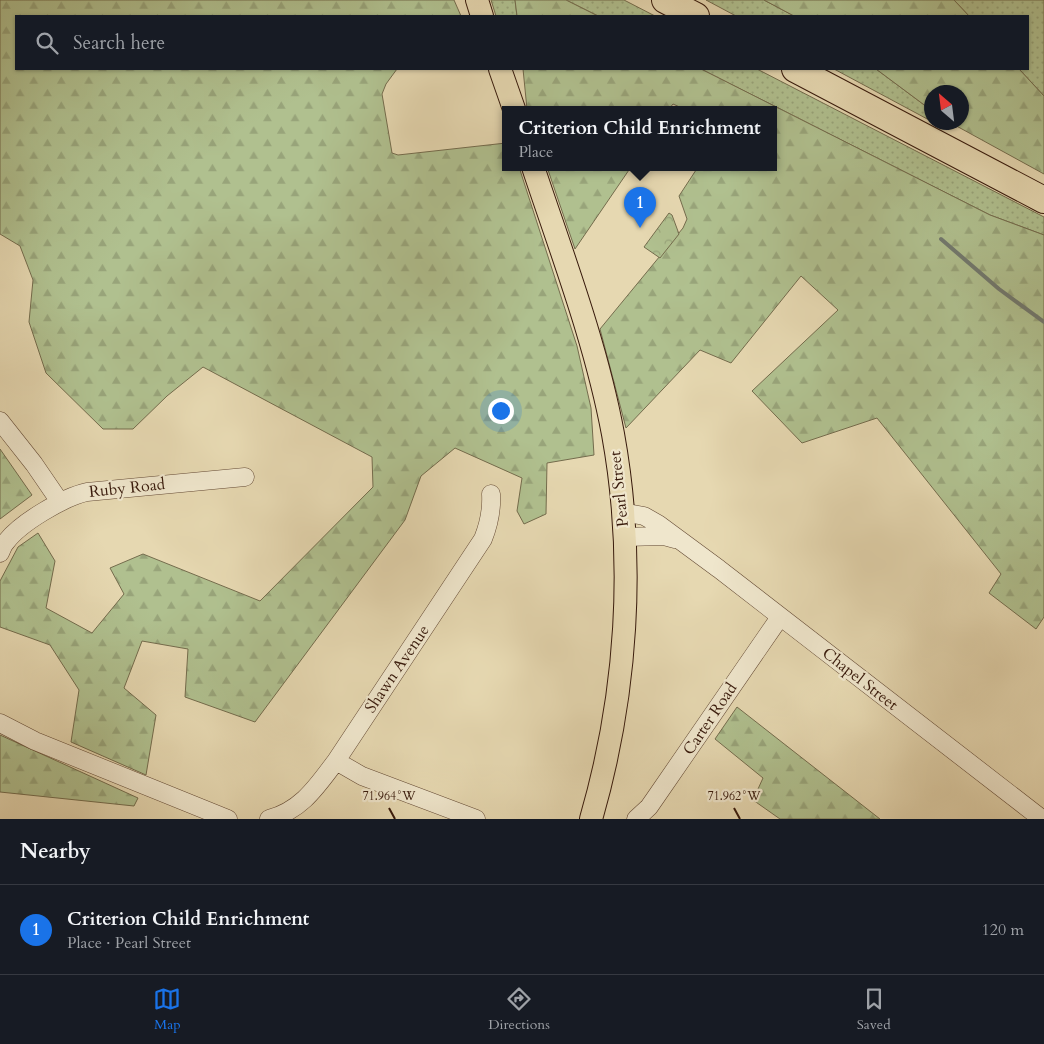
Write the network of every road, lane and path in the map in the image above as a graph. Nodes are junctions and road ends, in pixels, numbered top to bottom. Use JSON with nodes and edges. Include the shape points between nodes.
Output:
{"nodes":[{"id":1,"x":477,"y":0,"type":"edge"},
{"id":2,"x":666,"y":0,"type":"edge"},
{"id":3,"x":482,"y":15,"type":"edge"},
{"id":4,"x":694,"y":15,"type":"edge"},
{"id":5,"x":500,"y":70,"type":"edge"},
{"id":6,"x":797,"y":70,"type":"edge"},
{"id":7,"x":513,"y":106,"type":"edge"},
{"id":8,"x":534,"y":171,"type":"edge"},
{"id":9,"x":1044,"y":200,"type":"edge"},
{"id":10,"x":0,"y":421,"type":"edge"},
{"id":11,"x":245,"y":477,"type":"dead end"},
{"id":12,"x":491,"y":494,"type":"dead end"},
{"id":13,"x":60,"y":502,"type":"junction"},
{"id":14,"x":623,"y":514,"type":"junction"},
{"id":15,"x":625,"y":538,"type":"junction"},
{"id":16,"x":678,"y":540,"type":"junction"},
{"id":17,"x":0,"y":552,"type":"edge"},
{"id":18,"x":780,"y":617,"type":"junction"},
{"id":19,"x":0,"y":723,"type":"edge"},
{"id":20,"x":336,"y":760,"type":"junction"},
{"id":21,"x":228,"y":819,"type":"edge"},
{"id":22,"x":269,"y":819,"type":"edge"},
{"id":23,"x":476,"y":819,"type":"edge"},
{"id":24,"x":591,"y":819,"type":"edge"},
{"id":25,"x":636,"y":819,"type":"edge"},
{"id":26,"x":1042,"y":819,"type":"edge"}],
"edges":[{"from":1,"to":3,"type":"main road"},
{"from":2,"to":4,"type":"highway"},
{"from":5,"to":7,"type":"main road"},
{"from":6,"to":9,"type":"highway"},
{"from":8,"to":14,"type":"main road","name":"Pearl Street","via":[[602,385],[616,455]]},
{"from":10,"to":13,"type":"street"},
{"from":11,"to":13,"type":"street","name":"Ruby Road","via":[[87,492]]},
{"from":12,"to":20,"type":"street","name":"Shawn Avenue","via":[[492,511],[482,539]]},
{"from":13,"to":17,"type":"street","name":"Ruby Road","via":[[24,526]]},
{"from":14,"to":15,"type":"main road","name":"Pearl Street"},
{"from":14,"to":16,"type":"street","name":"Chapel Street","via":[[644,516]]},
{"from":15,"to":16,"type":"street","name":"Chapel Street","via":[[664,536]]},
{"from":15,"to":24,"type":"main road","name":"Pearl Street","via":[[624,624],[617,695],[606,764]]},
{"from":16,"to":18,"type":"street","name":"Chapel Street"},
{"from":18,"to":25,"type":"street","name":"Carter Road","via":[[649,807]]},
{"from":18,"to":26,"type":"street","name":"Chapel Street"},
{"from":19,"to":21,"type":"street","via":[[35,741]]},
{"from":20,"to":22,"type":"street","name":"Shawn Avenue","via":[[302,803]]},
{"from":20,"to":23,"type":"street","via":[[362,776]]}]}
